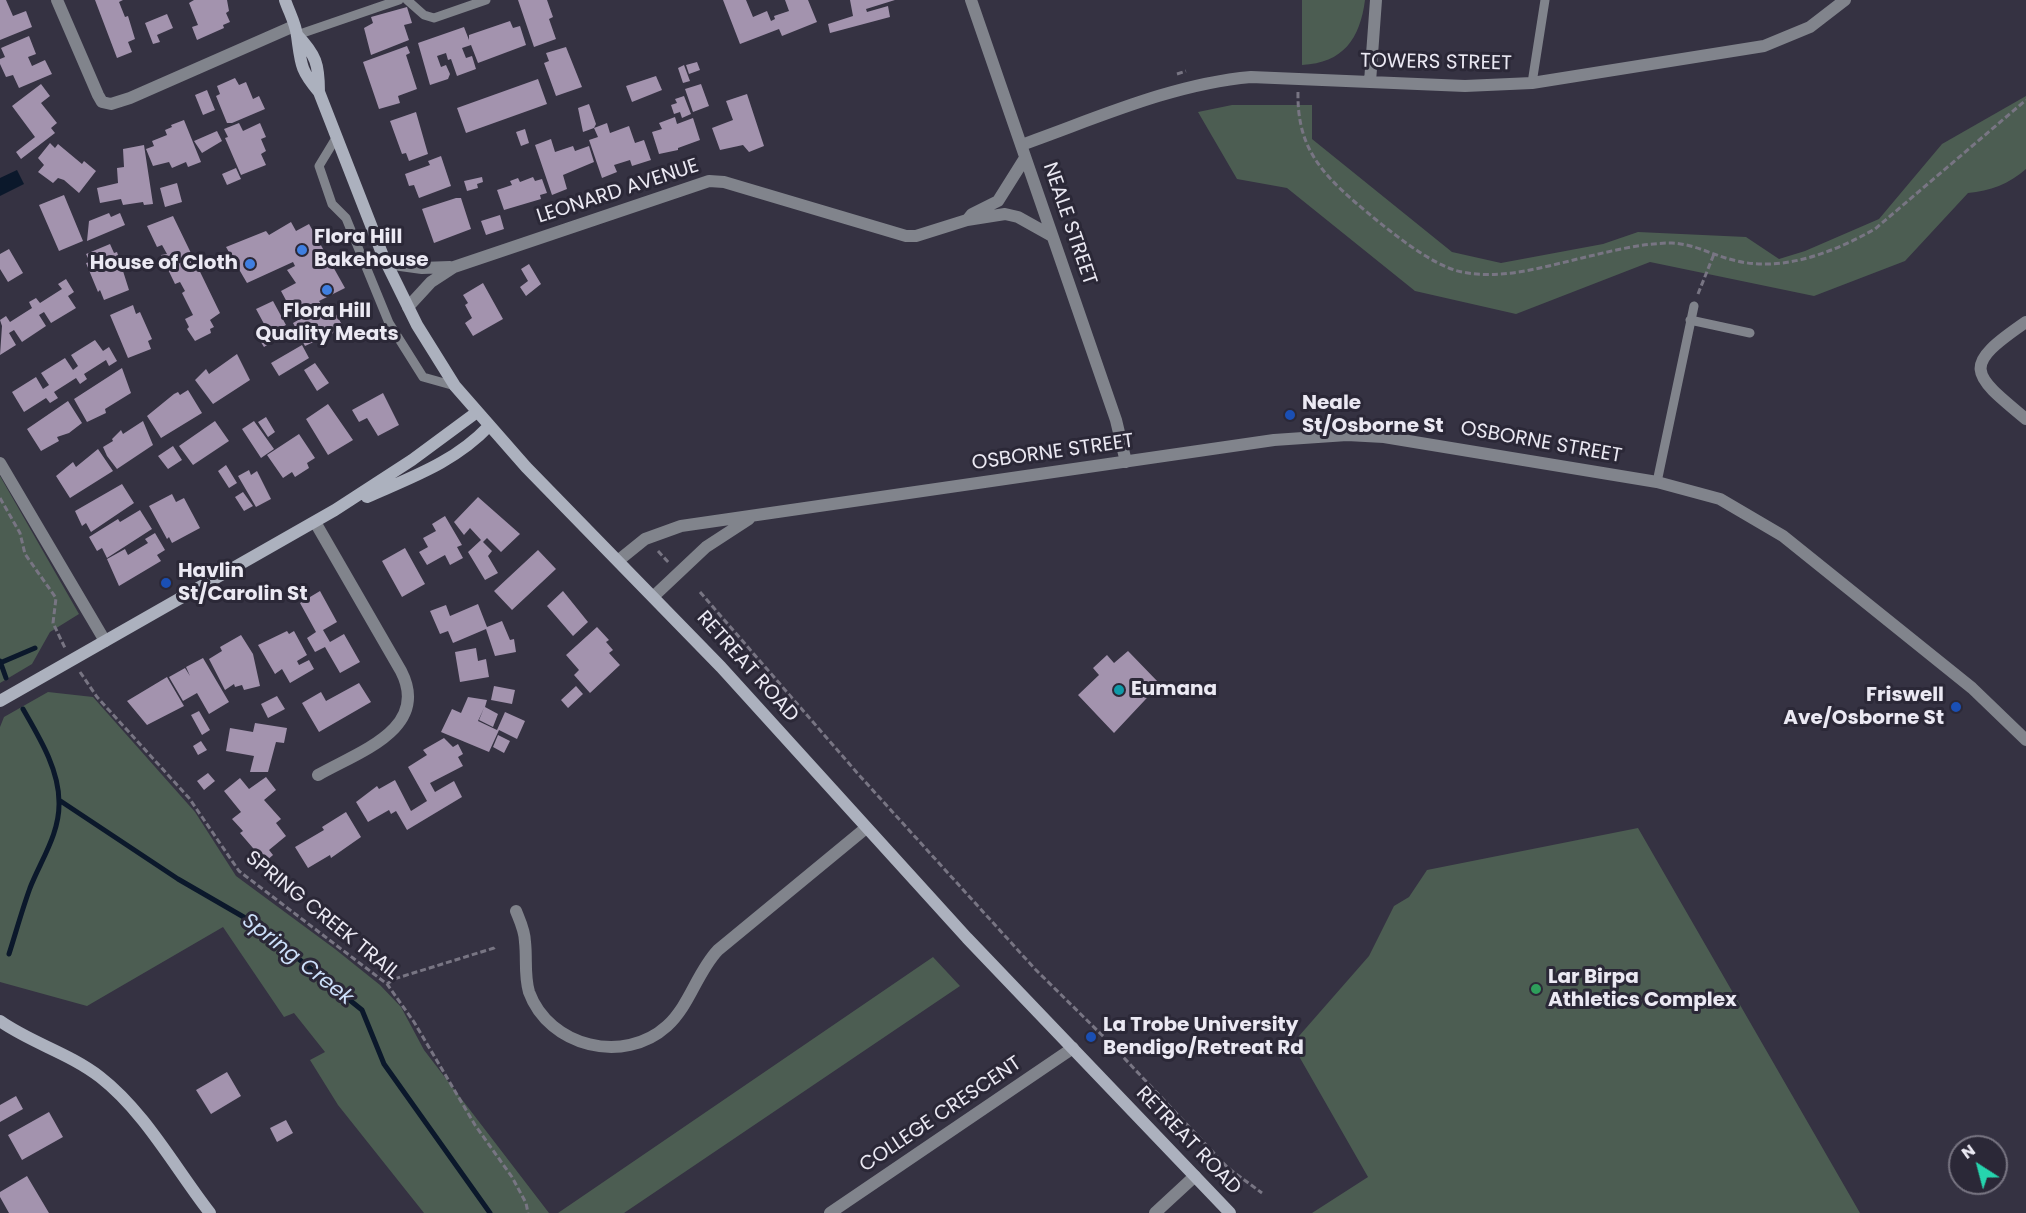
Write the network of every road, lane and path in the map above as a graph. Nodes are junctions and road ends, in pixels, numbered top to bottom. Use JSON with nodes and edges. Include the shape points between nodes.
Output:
{"nodes":[{"id":1,"x":57,"y":0,"type":"edge"},
{"id":2,"x":285,"y":0,"type":"edge"},
{"id":3,"x":399,"y":0,"type":"edge"},
{"id":4,"x":407,"y":0,"type":"edge"},
{"id":5,"x":486,"y":0,"type":"edge"},
{"id":6,"x":971,"y":0,"type":"edge"},
{"id":7,"x":1376,"y":0,"type":"edge"},
{"id":8,"x":1545,"y":0,"type":"edge"},
{"id":9,"x":1845,"y":0,"type":"edge"},
{"id":10,"x":296,"y":30,"type":"junction"},
{"id":11,"x":1299,"y":78,"type":"junction"},
{"id":12,"x":1370,"y":82,"type":"junction"},
{"id":13,"x":1532,"y":83,"type":"junction"},
{"id":14,"x":2026,"y":100,"type":"edge"},
{"id":15,"x":336,"y":138,"type":"junction"},
{"id":16,"x":1021,"y":145,"type":"junction"},
{"id":17,"x":1025,"y":158,"type":"junction"},
{"id":18,"x":967,"y":220,"type":"junction"},
{"id":19,"x":1052,"y":237,"type":"junction"},
{"id":20,"x":1714,"y":254,"type":"junction"},
{"id":21,"x":386,"y":263,"type":"junction"},
{"id":22,"x":454,"y":267,"type":"junction"},
{"id":23,"x":1694,"y":306,"type":"joint"},
{"id":24,"x":408,"y":308,"type":"junction"},
{"id":25,"x":1690,"y":320,"type":"junction"},
{"id":26,"x":2026,"y":322,"type":"edge"},
{"id":27,"x":1750,"y":333,"type":"dead end"},
{"id":28,"x":455,"y":386,"type":"junction"},
{"id":29,"x":477,"y":412,"type":"junction"},
{"id":30,"x":2026,"y":419,"type":"edge"},
{"id":31,"x":489,"y":426,"type":"junction"},
{"id":32,"x":1126,"y":462,"type":"junction"},
{"id":33,"x":0,"y":463,"type":"edge"},
{"id":34,"x":1657,"y":482,"type":"junction"},
{"id":35,"x":0,"y":498,"type":"edge"},
{"id":36,"x":336,"y":510,"type":"junction"},
{"id":37,"x":752,"y":516,"type":"junction"},
{"id":38,"x":315,"y":522,"type":"junction"},
{"id":39,"x":655,"y":548,"type":"dead end"},
{"id":40,"x":619,"y":560,"type":"junction"},
{"id":41,"x":669,"y":563,"type":"dead end"},
{"id":42,"x":700,"y":592,"type":"dead end"},
{"id":43,"x":654,"y":596,"type":"junction"},
{"id":44,"x":105,"y":641,"type":"junction"},
{"id":45,"x":72,"y":660,"type":"junction"},
{"id":46,"x":0,"y":701,"type":"edge"},
{"id":47,"x":2025,"y":736,"type":"edge"},
{"id":48,"x":318,"y":775,"type":"dead end"},
{"id":49,"x":866,"y":828,"type":"junction"},
{"id":50,"x":516,"y":911,"type":"dead end"},
{"id":51,"x":496,"y":945,"type":"dead end"},
{"id":52,"x":387,"y":984,"type":"junction"},
{"id":53,"x":0,"y":1020,"type":"edge"},
{"id":54,"x":0,"y":1033,"type":"edge"},
{"id":55,"x":16,"y":1033,"type":"junction"},
{"id":56,"x":1073,"y":1048,"type":"junction"},
{"id":57,"x":1195,"y":1176,"type":"junction"},
{"id":58,"x":1262,"y":1193,"type":"dead end"},
{"id":59,"x":210,"y":1213,"type":"edge"},
{"id":60,"x":528,"y":1213,"type":"edge"},
{"id":61,"x":830,"y":1213,"type":"edge"},
{"id":62,"x":1155,"y":1213,"type":"edge"},
{"id":63,"x":1230,"y":1213,"type":"edge"}],
"edges":[{"from":1,"to":10,"type":"street","via":[[94,88],[106,103],[130,98]]},
{"from":2,"to":10,"type":"street","name":"RETREAT ROAD"},
{"from":3,"to":10,"type":"lane"},
{"from":4,"to":5,"type":"lane","via":[[424,15],[434,18]]},
{"from":6,"to":16,"type":"street","name":"NEALE STREET"},
{"from":7,"to":12,"type":"street"},
{"from":8,"to":13,"type":"lane"},
{"from":9,"to":13,"type":"street","name":"TOWERS STREET","via":[[1810,27],[1764,45]]},
{"from":10,"to":15,"type":"street","name":"RETREAT ROAD","via":[[302,67],[319,92]]},
{"from":11,"to":12,"type":"street","name":"TOWERS STREET"},
{"from":11,"to":16,"type":"street","name":"TOWERS STREET","via":[[1251,77],[1212,82],[1126,107]]},
{"from":11,"to":20,"type":"path","via":[[1302,135],[1313,159],[1334,184],[1401,240],[1460,272],[1522,272],[1671,243],[1692,245]]},
{"from":12,"to":13,"type":"street","name":"TOWERS STREET","via":[[1490,86]]},
{"from":14,"to":20,"type":"path","via":[[1875,229],[1858,238],[1785,265],[1763,266]]},
{"from":15,"to":21,"type":"street","name":"RETREAT ROAD"},
{"from":15,"to":28,"type":"lane","via":[[319,166],[332,204],[344,213],[386,316],[406,353],[423,376]]},
{"from":16,"to":17,"type":"street","name":"NEALE STREET"},
{"from":17,"to":18,"type":"street","name":"LEONARD AVENUE","via":[[998,201]]},
{"from":17,"to":19,"type":"street","name":"NEALE STREET"},
{"from":18,"to":19,"type":"street","name":"LEONARD AVENUE","via":[[1009,215]]},
{"from":18,"to":22,"type":"street","name":"LEONARD AVENUE","via":[[915,237],[906,236],[724,182],[709,181]]},
{"from":19,"to":32,"type":"street","name":"NEALE STREET","via":[[1116,420]]},
{"from":20,"to":23,"type":"path"},
{"from":21,"to":22,"type":"street","name":"LEONARD AVENUE"},
{"from":21,"to":24,"type":"street","name":"RETREAT ROAD"},
{"from":22,"to":24,"type":"street","name":"LEONARD AVENUE","via":[[431,282]]},
{"from":23,"to":25,"type":"lane"},
{"from":24,"to":28,"type":"street","name":"RETREAT ROAD"},
{"from":25,"to":27,"type":"lane"},
{"from":25,"to":34,"type":"lane"},
{"from":26,"to":30,"type":"street","via":[[1985,353],[1979,372],[1991,390]]},
{"from":28,"to":29,"type":"street","name":"RETREAT ROAD"},
{"from":29,"to":31,"type":"street","name":"RETREAT ROAD"},
{"from":29,"to":36,"type":"street"},
{"from":31,"to":36,"type":"street","via":[[451,459]]},
{"from":31,"to":40,"type":"street","name":"RETREAT ROAD"},
{"from":32,"to":34,"type":"street","name":"OSBORNE STREET","via":[[1274,440],[1347,435],[1427,443]]},
{"from":32,"to":37,"type":"street","name":"OSBORNE STREET"},
{"from":33,"to":44,"type":"street"},
{"from":34,"to":47,"type":"street","name":"OSBORNE STREET","via":[[1720,499],[1776,531],[1972,688]]},
{"from":35,"to":45,"type":"path","name":"SPRING CREEK TRAIL","via":[[20,532],[25,554],[53,592],[57,603],[53,623]]},
{"from":36,"to":38,"type":"street"},
{"from":37,"to":40,"type":"street","name":"OSBORNE STREET","via":[[661,531]]},
{"from":37,"to":43,"type":"street","name":"OSBORNE STREET","via":[[706,547]]},
{"from":38,"to":44,"type":"street"},
{"from":38,"to":48,"type":"street","via":[[401,671],[409,699],[406,714],[396,728]]},
{"from":39,"to":41,"type":"path"},
{"from":40,"to":43,"type":"street","name":"RETREAT ROAD"},
{"from":42,"to":58,"type":"path","via":[[1035,969],[1228,1168]]},
{"from":43,"to":49,"type":"street","name":"RETREAT ROAD"},
{"from":44,"to":45,"type":"street"},
{"from":45,"to":46,"type":"street"},
{"from":45,"to":52,"type":"path","name":"SPRING CREEK TRAIL","via":[[97,697],[194,804],[238,872]]},
{"from":49,"to":50,"type":"street","via":[[718,950],[668,1025],[626,1046],[598,1046],[572,1038],[544,1017],[527,982],[525,940]]},
{"from":49,"to":56,"type":"street","name":"RETREAT ROAD"},
{"from":51,"to":52,"type":"path"},
{"from":52,"to":60,"type":"path","name":"SPRING CREEK TRAIL","via":[[512,1177]]},
{"from":53,"to":55,"type":"street"},
{"from":54,"to":55,"type":"street"},
{"from":55,"to":59,"type":"street","via":[[68,1056],[102,1078],[136,1114]]},
{"from":56,"to":57,"type":"street","name":"RETREAT ROAD"},
{"from":56,"to":61,"type":"street","name":"COLLEGE CRESCENT"},
{"from":57,"to":62,"type":"street"},
{"from":57,"to":63,"type":"street","name":"RETREAT ROAD"}]}
